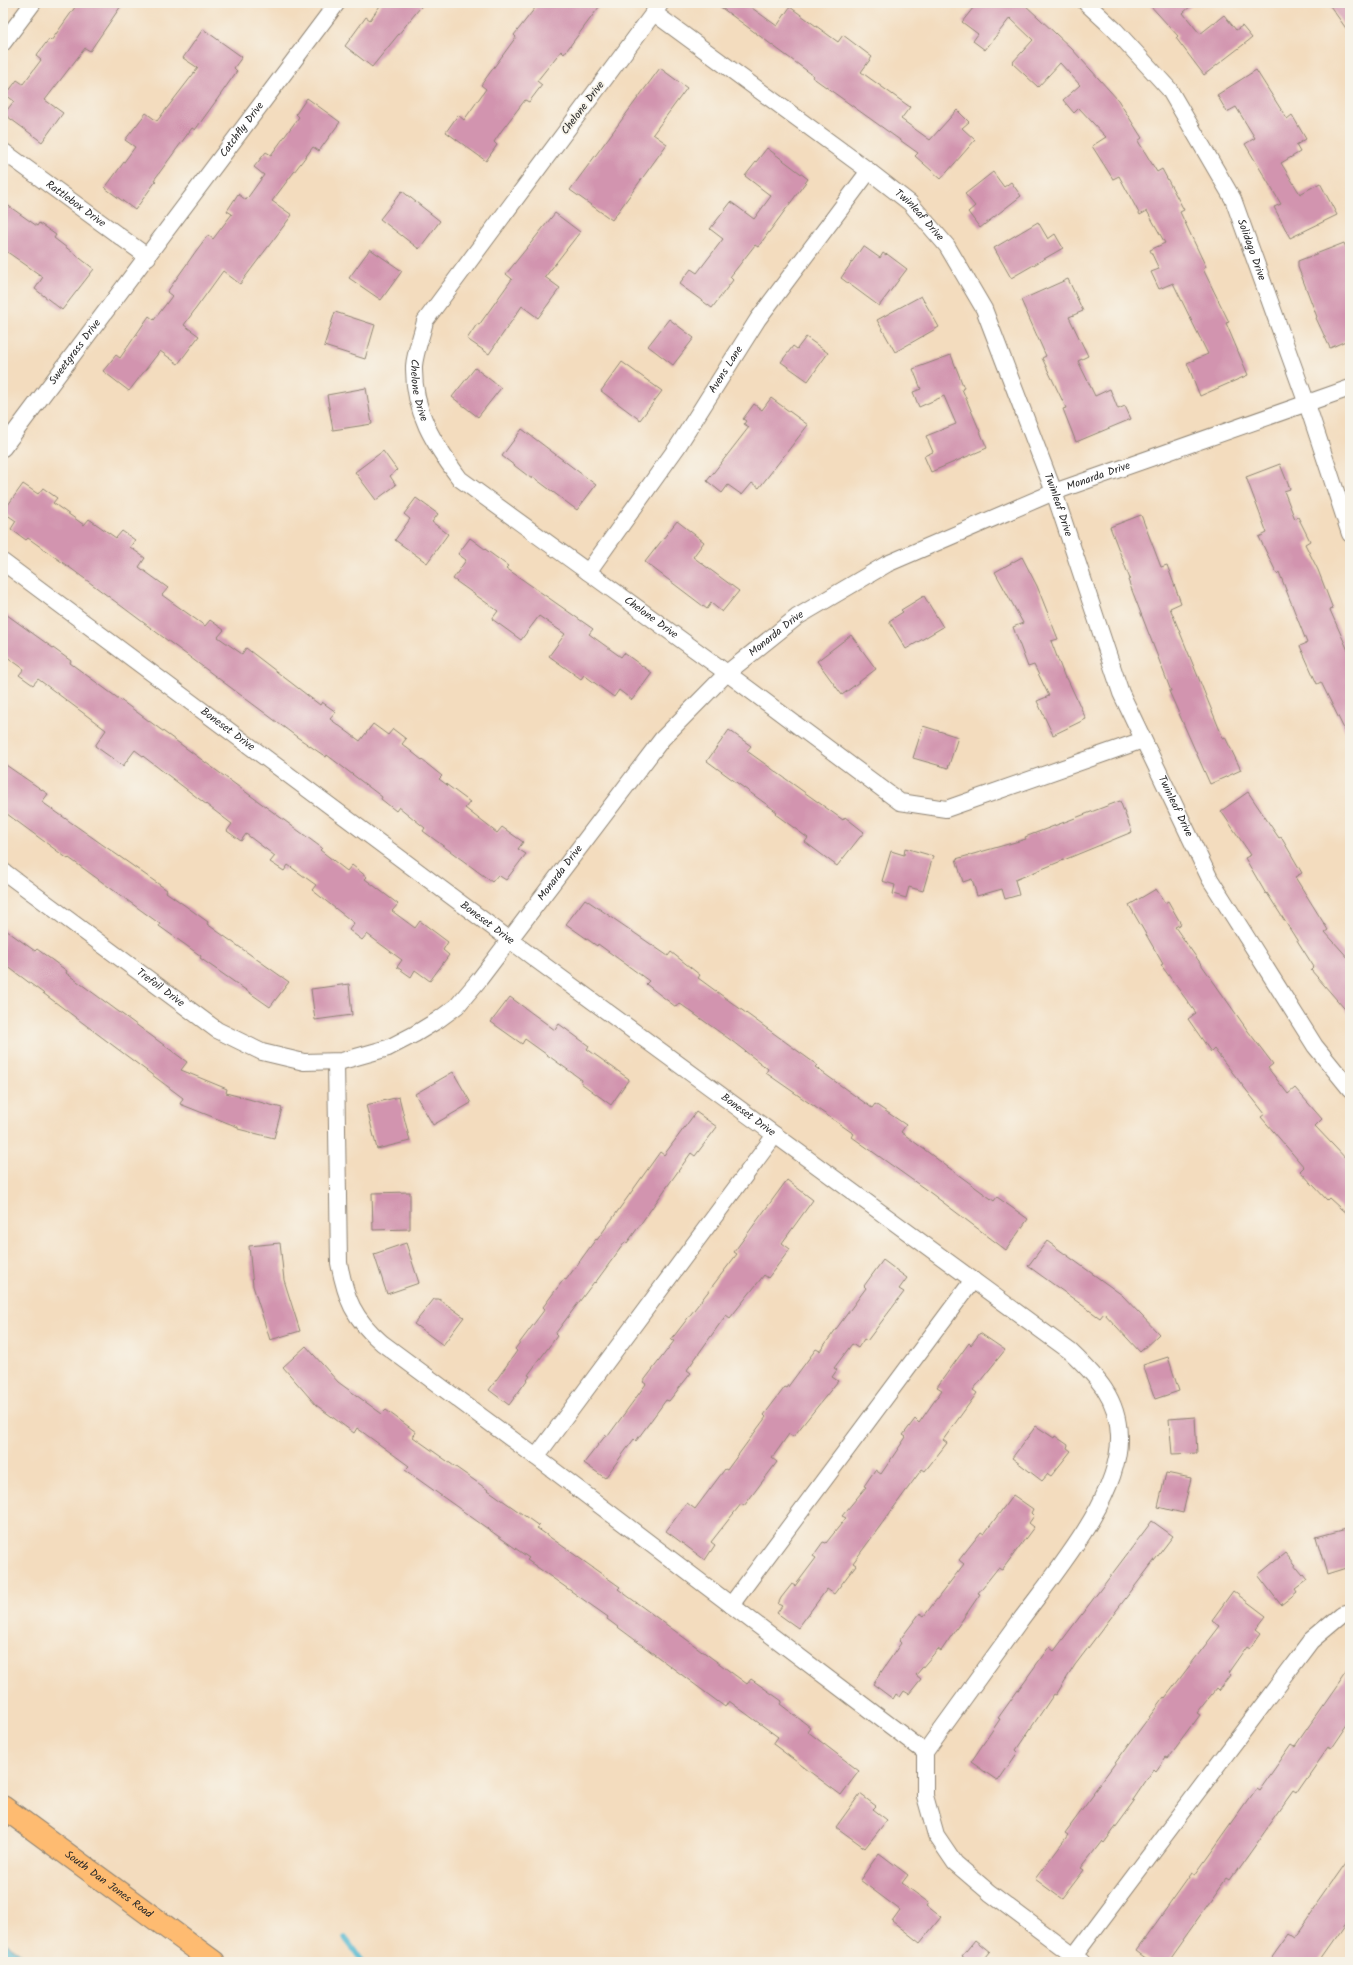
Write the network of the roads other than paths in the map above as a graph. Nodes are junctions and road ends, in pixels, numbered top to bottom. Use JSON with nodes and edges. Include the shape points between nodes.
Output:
{"nodes":[{"id":1,"x":33,"y":3,"type":"edge"},
{"id":2,"x":337,"y":3,"type":"edge"},
{"id":3,"x":1086,"y":3,"type":"edge"},
{"id":4,"x":658,"y":8,"type":"edge"},
{"id":5,"x":3,"y":44,"type":"edge"},
{"id":6,"x":3,"y":151,"type":"edge"},
{"id":7,"x":869,"y":171,"type":"junction"},
{"id":8,"x":148,"y":257,"type":"junction"},
{"id":9,"x":1350,"y":388,"type":"edge"},
{"id":10,"x":1307,"y":404,"type":"junction"},
{"id":11,"x":3,"y":448,"type":"edge"},
{"id":12,"x":1054,"y":492,"type":"junction"},
{"id":13,"x":1350,"y":534,"type":"edge"},
{"id":14,"x":3,"y":562,"type":"edge"},
{"id":15,"x":588,"y":572,"type":"junction"},
{"id":16,"x":727,"y":673,"type":"junction"},
{"id":17,"x":1143,"y":740,"type":"junction"},
{"id":18,"x":3,"y":872,"type":"edge"},
{"id":19,"x":510,"y":940,"type":"junction"},
{"id":20,"x":336,"y":1062,"type":"junction"},
{"id":21,"x":1350,"y":1089,"type":"edge"},
{"id":22,"x":775,"y":1135,"type":"junction"},
{"id":23,"x":973,"y":1280,"type":"junction"},
{"id":24,"x":536,"y":1457,"type":"junction"},
{"id":25,"x":731,"y":1605,"type":"junction"},
{"id":26,"x":1350,"y":1612,"type":"edge"},
{"id":27,"x":925,"y":1752,"type":"junction"},
{"id":28,"x":3,"y":1807,"type":"edge"},
{"id":29,"x":1078,"y":1959,"type":"edge"},
{"id":30,"x":214,"y":1962,"type":"edge"}],
"edges":[{"from":1,"to":5,"type":"street"},
{"from":2,"to":8,"type":"street","name":"Catchfly Drive"},
{"from":3,"to":10,"type":"street","name":"Solidago Drive","via":[[1115,30],[1169,89],[1232,199]]},
{"from":4,"to":7,"type":"street","name":"Twinleaf Drive"},
{"from":4,"to":15,"type":"street","name":"Chelone Drive","via":[[425,321],[414,366],[417,402],[434,443],[460,479]]},
{"from":6,"to":8,"type":"street","name":"Rattlebox Drive"},
{"from":7,"to":12,"type":"street","name":"Twinleaf Drive","via":[[910,203],[947,246],[984,309]]},
{"from":7,"to":15,"type":"street","name":"Avens Lane","via":[[758,319],[678,446]]},
{"from":8,"to":11,"type":"street","name":"Sweetgrass Drive"},
{"from":9,"to":10,"type":"street","name":"Monarda Drive"},
{"from":10,"to":12,"type":"street","name":"Monarda Drive"},
{"from":10,"to":13,"type":"street","name":"Solidago Drive"},
{"from":12,"to":16,"type":"street","name":"Monarda Drive","via":[[887,564],[797,617]]},
{"from":12,"to":17,"type":"street","name":"Twinleaf Drive","via":[[1121,693]]},
{"from":14,"to":19,"type":"street","name":"Boneset Drive"},
{"from":15,"to":16,"type":"street","name":"Chelone Drive"},
{"from":16,"to":17,"type":"street","name":"Chelone Drive","via":[[900,802],[946,809]]},
{"from":16,"to":19,"type":"street","name":"Monarda Drive","via":[[662,739]]},
{"from":17,"to":21,"type":"street","name":"Twinleaf Drive","via":[[1210,879],[1314,1046]]},
{"from":18,"to":20,"type":"street","name":"Trefoil Drive","via":[[217,1030],[262,1052],[304,1062]]},
{"from":19,"to":20,"type":"street","name":"Monarda Drive","via":[[457,1006],[438,1020],[388,1048]]},
{"from":19,"to":22,"type":"street","name":"Boneset Drive"},
{"from":20,"to":24,"type":"street","via":[[340,1263],[344,1288],[353,1310],[366,1329],[382,1343]]},
{"from":22,"to":23,"type":"street","name":"Boneset Drive"},
{"from":22,"to":24,"type":"street"},
{"from":23,"to":25,"type":"street"},
{"from":23,"to":27,"type":"street","name":"Boneset Drive","via":[[1071,1352],[1098,1379],[1113,1403],[1119,1436],[1115,1471],[1093,1520]]},
{"from":24,"to":25,"type":"street"},
{"from":25,"to":27,"type":"street"},
{"from":26,"to":29,"type":"street","via":[[1343,1614],[1312,1641]]},
{"from":27,"to":29,"type":"street","via":[[925,1796],[936,1835],[955,1863],[990,1893]]},
{"from":28,"to":30,"type":"main road","name":"South Dan Jones Road"}]}
